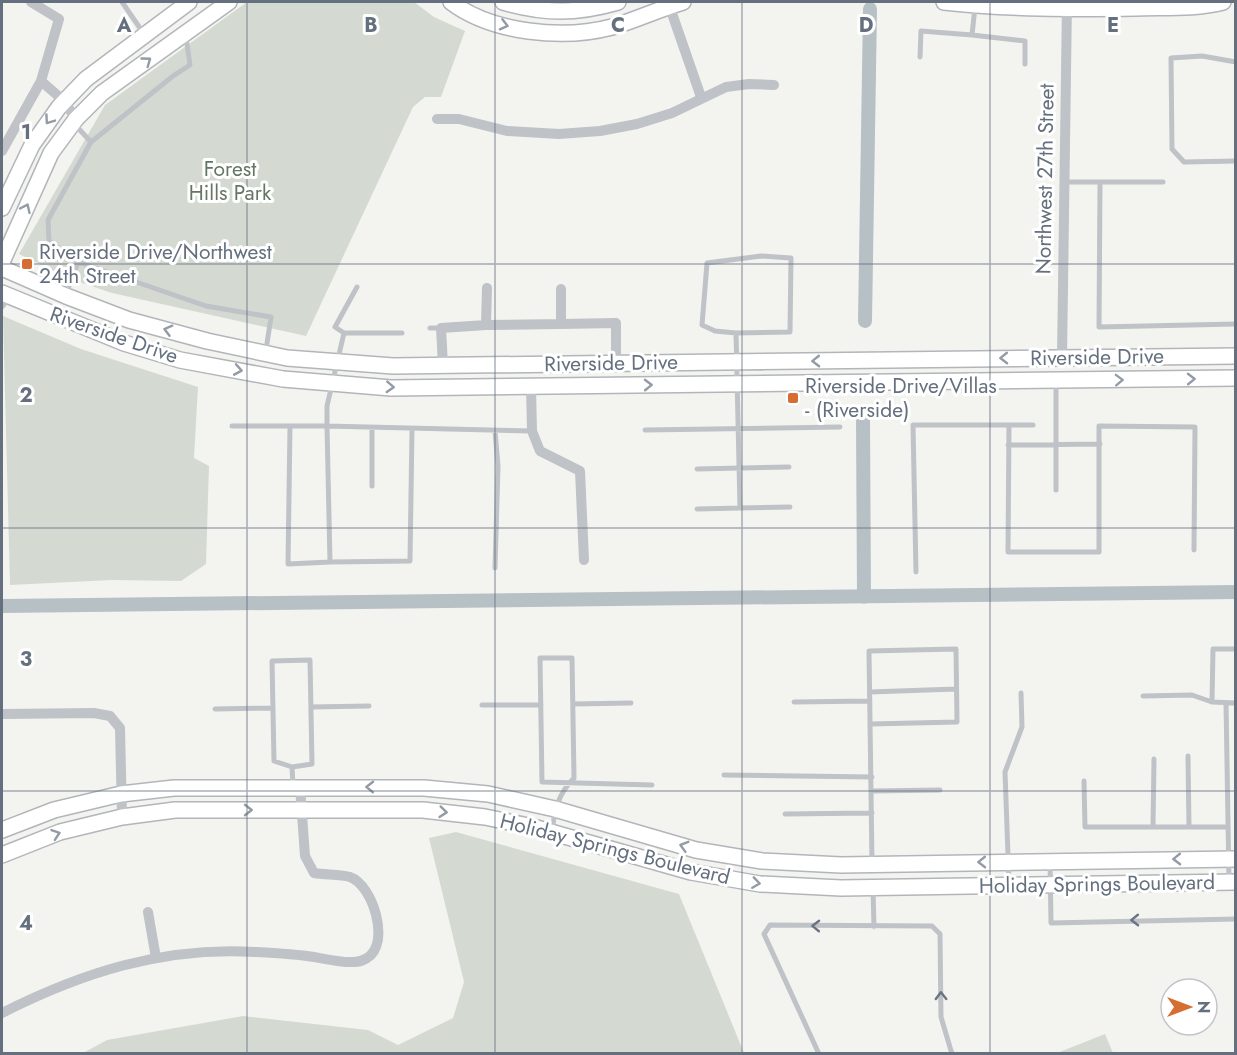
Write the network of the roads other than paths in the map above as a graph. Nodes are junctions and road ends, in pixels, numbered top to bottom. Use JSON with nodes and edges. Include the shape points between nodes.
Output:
{"nodes":[{"id":1,"x":31,"y":2,"type":"edge"},
{"id":2,"x":123,"y":2,"type":"edge"},
{"id":3,"x":189,"y":2,"type":"edge"},
{"id":4,"x":229,"y":2,"type":"edge"},
{"id":5,"x":503,"y":2,"type":"edge"},
{"id":6,"x":618,"y":2,"type":"edge"},
{"id":7,"x":944,"y":2,"type":"edge"},
{"id":8,"x":1223,"y":2,"type":"edge"},
{"id":9,"x":455,"y":3,"type":"edge"},
{"id":10,"x":673,"y":3,"type":"edge"},
{"id":11,"x":975,"y":5,"type":"junction"},
{"id":12,"x":1067,"y":6,"type":"edge"},
{"id":13,"x":185,"y":33,"type":"junction"},
{"id":14,"x":145,"y":35,"type":"junction"},
{"id":15,"x":972,"y":35,"type":"junction"},
{"id":16,"x":920,"y":57,"type":"dead end"},
{"id":17,"x":1236,"y":62,"type":"edge"},
{"id":18,"x":1025,"y":64,"type":"dead end"},
{"id":19,"x":41,"y":81,"type":"junction"},
{"id":20,"x":774,"y":85,"type":"dead end"},
{"id":21,"x":701,"y":97,"type":"junction"},
{"id":22,"x":64,"y":101,"type":"junction"},
{"id":23,"x":76,"y":119,"type":"junction"},
{"id":24,"x":437,"y":119,"type":"dead end"},
{"id":25,"x":91,"y":142,"type":"junction"},
{"id":26,"x":2,"y":152,"type":"edge"},
{"id":27,"x":1236,"y":161,"type":"edge"},
{"id":28,"x":1065,"y":182,"type":"junction"},
{"id":29,"x":1100,"y":182,"type":"junction"},
{"id":30,"x":1162,"y":182,"type":"dead end"},
{"id":31,"x":2,"y":208,"type":"edge"},
{"id":32,"x":2,"y":262,"type":"edge"},
{"id":33,"x":78,"y":262,"type":"junction"},
{"id":34,"x":2,"y":268,"type":"edge"},
{"id":35,"x":357,"y":286,"type":"dead end"},
{"id":36,"x":487,"y":288,"type":"dead end"},
{"id":37,"x":561,"y":289,"type":"dead end"},
{"id":38,"x":66,"y":296,"type":"junction"},
{"id":39,"x":4,"y":299,"type":"edge"},
{"id":40,"x":561,"y":324,"type":"junction"},
{"id":41,"x":1236,"y":324,"type":"edge"},
{"id":42,"x":486,"y":325,"type":"junction"},
{"id":43,"x":344,"y":333,"type":"junction"},
{"id":44,"x":402,"y":333,"type":"dead end"},
{"id":45,"x":736,"y":333,"type":"junction"},
{"id":46,"x":266,"y":354,"type":"junction"},
{"id":47,"x":1236,"y":356,"type":"edge"},
{"id":48,"x":1062,"y":357,"type":"junction"},
{"id":49,"x":338,"y":362,"type":"junction"},
{"id":50,"x":736,"y":362,"type":"junction"},
{"id":51,"x":616,"y":363,"type":"junction"},
{"id":52,"x":443,"y":365,"type":"junction"},
{"id":53,"x":1236,"y":378,"type":"edge"},
{"id":54,"x":1056,"y":381,"type":"junction"},
{"id":55,"x":1092,"y":381,"type":"junction"},
{"id":56,"x":332,"y":382,"type":"junction"},
{"id":57,"x":1032,"y":382,"type":"junction"},
{"id":58,"x":737,"y":384,"type":"junction"},
{"id":59,"x":531,"y":387,"type":"junction"},
{"id":60,"x":1009,"y":425,"type":"junction"},
{"id":61,"x":1033,"y":425,"type":"dead end"},
{"id":62,"x":232,"y":426,"type":"dead end"},
{"id":63,"x":290,"y":426,"type":"junction"},
{"id":64,"x":327,"y":426,"type":"junction"},
{"id":65,"x":840,"y":427,"type":"dead end"},
{"id":66,"x":372,"y":428,"type":"junction"},
{"id":67,"x":412,"y":429,"type":"junction"},
{"id":68,"x":738,"y":429,"type":"junction"},
{"id":69,"x":645,"y":430,"type":"dead end"},
{"id":70,"x":495,"y":431,"type":"junction"},
{"id":71,"x":532,"y":431,"type":"junction"},
{"id":72,"x":1056,"y":444,"type":"junction"},
{"id":73,"x":1100,"y":444,"type":"junction"},
{"id":74,"x":1008,"y":445,"type":"junction"},
{"id":75,"x":789,"y":467,"type":"dead end"},
{"id":76,"x":739,"y":468,"type":"junction"},
{"id":77,"x":697,"y":469,"type":"dead end"},
{"id":78,"x":372,"y":486,"type":"dead end"},
{"id":79,"x":1056,"y":490,"type":"dead end"},
{"id":80,"x":790,"y":507,"type":"dead end"},
{"id":81,"x":740,"y":508,"type":"junction"},
{"id":82,"x":697,"y":509,"type":"dead end"},
{"id":83,"x":1194,"y":550,"type":"dead end"},
{"id":84,"x":584,"y":560,"type":"dead end"},
{"id":85,"x":330,"y":562,"type":"junction"},
{"id":86,"x":495,"y":568,"type":"dead end"},
{"id":87,"x":916,"y":572,"type":"dead end"},
{"id":88,"x":1236,"y":649,"type":"edge"},
{"id":89,"x":956,"y":689,"type":"junction"},
{"id":90,"x":870,"y":692,"type":"junction"},
{"id":91,"x":1021,"y":693,"type":"dead end"},
{"id":92,"x":1143,"y":696,"type":"dead end"},
{"id":93,"x":870,"y":701,"type":"junction"},
{"id":94,"x":794,"y":702,"type":"dead end"},
{"id":95,"x":1212,"y":702,"type":"junction"},
{"id":96,"x":631,"y":703,"type":"dead end"},
{"id":97,"x":1226,"y":703,"type":"junction"},
{"id":98,"x":1236,"y":703,"type":"edge"},
{"id":99,"x":573,"y":704,"type":"junction"},
{"id":100,"x":482,"y":705,"type":"dead end"},
{"id":101,"x":541,"y":705,"type":"junction"},
{"id":102,"x":369,"y":706,"type":"dead end"},
{"id":103,"x":311,"y":707,"type":"junction"},
{"id":104,"x":273,"y":708,"type":"junction"},
{"id":105,"x":215,"y":709,"type":"dead end"},
{"id":106,"x":2,"y":714,"type":"edge"},
{"id":107,"x":871,"y":724,"type":"junction"},
{"id":108,"x":1188,"y":756,"type":"dead end"},
{"id":109,"x":1154,"y":759,"type":"dead end"},
{"id":110,"x":292,"y":767,"type":"junction"},
{"id":111,"x":724,"y":775,"type":"dead end"},
{"id":112,"x":872,"y":777,"type":"junction"},
{"id":113,"x":1084,"y":781,"type":"dead end"},
{"id":114,"x":567,"y":784,"type":"junction"},
{"id":115,"x":652,"y":785,"type":"dead end"},
{"id":116,"x":296,"y":787,"type":"junction"},
{"id":117,"x":940,"y":790,"type":"dead end"},
{"id":118,"x":872,"y":791,"type":"junction"},
{"id":119,"x":121,"y":794,"type":"junction"},
{"id":120,"x":302,"y":809,"type":"junction"},
{"id":121,"x":555,"y":809,"type":"junction"},
{"id":122,"x":872,"y":813,"type":"junction"},
{"id":123,"x":785,"y":814,"type":"dead end"},
{"id":124,"x":122,"y":817,"type":"junction"},
{"id":125,"x":1189,"y":826,"type":"junction"},
{"id":126,"x":1228,"y":826,"type":"junction"},
{"id":127,"x":1153,"y":827,"type":"junction"},
{"id":128,"x":2,"y":830,"type":"edge"},
{"id":129,"x":552,"y":833,"type":"junction"},
{"id":130,"x":2,"y":855,"type":"edge"},
{"id":131,"x":1232,"y":859,"type":"edge"},
{"id":132,"x":1009,"y":861,"type":"junction"},
{"id":133,"x":1050,"y":861,"type":"junction"},
{"id":134,"x":872,"y":864,"type":"junction"},
{"id":135,"x":1232,"y":882,"type":"edge"},
{"id":136,"x":1009,"y":884,"type":"junction"},
{"id":137,"x":1050,"y":884,"type":"junction"},
{"id":138,"x":873,"y":887,"type":"junction"},
{"id":139,"x":148,"y":912,"type":"dead end"},
{"id":140,"x":1236,"y":919,"type":"edge"},
{"id":141,"x":874,"y":927,"type":"junction"},
{"id":142,"x":156,"y":958,"type":"junction"},
{"id":143,"x":2,"y":1012,"type":"edge"},
{"id":144,"x":819,"y":1053,"type":"edge"},
{"id":145,"x":952,"y":1053,"type":"edge"}],
"edges":[{"from":1,"to":19,"type":"street","via":[[59,19]]},
{"from":2,"to":14,"type":"lane"},
{"from":3,"to":14,"type":"street"},
{"from":4,"to":13,"type":"street"},
{"from":5,"to":6,"type":"street","via":[[529,9],[570,11]]},
{"from":7,"to":11,"type":"street"},
{"from":8,"to":12,"type":"street","via":[[1178,7]]},
{"from":9,"to":10,"type":"street","one_way":true,"via":[[491,22],[532,32],[560,33],[611,27]]},
{"from":10,"to":21,"type":"street"},
{"from":11,"to":12,"type":"street"},
{"from":11,"to":15,"type":"lane"},
{"from":12,"to":28,"type":"street","name":"Northwest 27th Street"},
{"from":23,"to":13,"type":"street","one_way":true,"via":[[102,93]]},
{"from":13,"to":25,"type":"lane","via":[[190,66]]},
{"from":14,"to":22,"type":"street","via":[[86,79]]},
{"from":15,"to":16,"type":"lane","via":[[921,31]]},
{"from":15,"to":18,"type":"lane","via":[[1025,40]]},
{"from":17,"to":27,"type":"lane","via":[[1202,56],[1171,58],[1172,149],[1184,162]]},
{"from":19,"to":22,"type":"street"},
{"from":19,"to":26,"type":"street"},
{"from":20,"to":21,"type":"street","via":[[726,87]]},
{"from":21,"to":24,"type":"street","via":[[672,113],[600,131],[507,131],[459,119]]},
{"from":22,"to":23,"type":"street"},
{"from":22,"to":31,"type":"street","one_way":true,"via":[[32,145]]},
{"from":23,"to":25,"type":"lane"},
{"from":32,"to":23,"type":"street","one_way":true,"via":[[51,153]]},
{"from":25,"to":33,"type":"lane","via":[[48,219],[49,241]]},
{"from":28,"to":29,"type":"lane"},
{"from":28,"to":48,"type":"street","name":"Northwest 27th Street"},
{"from":29,"to":30,"type":"lane"},
{"from":29,"to":41,"type":"lane","via":[[1099,327]]},
{"from":33,"to":38,"type":"lane"},
{"from":33,"to":46,"type":"lane","via":[[206,306],[271,317]]},
{"from":34,"to":38,"type":"street","name":"Riverside Drive"},
{"from":35,"to":43,"type":"lane","via":[[335,327]]},
{"from":36,"to":42,"type":"street"},
{"from":37,"to":40,"type":"street"},
{"from":46,"to":38,"type":"street","name":"Riverside Drive","one_way":true,"via":[[129,320]]},
{"from":39,"to":56,"type":"street","name":"Riverside Drive","one_way":true,"via":[[180,360],[283,378]]},
{"from":40,"to":42,"type":"street"},
{"from":40,"to":51,"type":"street","via":[[616,323]]},
{"from":42,"to":52,"type":"street","via":[[436,328]]},
{"from":43,"to":44,"type":"lane"},
{"from":43,"to":49,"type":"lane"},
{"from":45,"to":45,"type":"lane","via":[[790,332],[791,258],[761,256],[707,264],[702,325]]},
{"from":45,"to":50,"type":"lane"},
{"from":46,"to":49,"type":"street","name":"Riverside Drive"},
{"from":47,"to":48,"type":"street","name":"Riverside Drive"},
{"from":48,"to":50,"type":"street","name":"Riverside Drive","one_way":true},
{"from":48,"to":55,"type":"street","via":[[1074,371]]},
{"from":48,"to":57,"type":"street"},
{"from":49,"to":52,"type":"street","name":"Riverside Drive"},
{"from":49,"to":56,"type":"lane"},
{"from":50,"to":51,"type":"street","name":"Riverside Drive"},
{"from":50,"to":58,"type":"lane"},
{"from":51,"to":52,"type":"street","name":"Riverside Drive"},
{"from":55,"to":53,"type":"street","name":"Riverside Drive","one_way":true},
{"from":54,"to":55,"type":"street","name":"Riverside Drive"},
{"from":54,"to":57,"type":"street","name":"Riverside Drive"},
{"from":54,"to":72,"type":"lane"},
{"from":56,"to":59,"type":"street","name":"Riverside Drive","one_way":true,"via":[[391,388]]},
{"from":56,"to":64,"type":"lane"},
{"from":57,"to":58,"type":"street","name":"Riverside Drive"},
{"from":59,"to":58,"type":"street","name":"Riverside Drive","one_way":true},
{"from":58,"to":68,"type":"lane"},
{"from":59,"to":71,"type":"street"},
{"from":60,"to":61,"type":"lane"},
{"from":60,"to":74,"type":"lane"},
{"from":60,"to":87,"type":"lane","via":[[913,425]]},
{"from":62,"to":63,"type":"lane"},
{"from":63,"to":64,"type":"lane"},
{"from":63,"to":85,"type":"lane","via":[[288,564]]},
{"from":64,"to":66,"type":"lane"},
{"from":64,"to":85,"type":"lane"},
{"from":65,"to":68,"type":"lane"},
{"from":66,"to":67,"type":"lane"},
{"from":66,"to":78,"type":"lane"},
{"from":67,"to":70,"type":"lane"},
{"from":67,"to":85,"type":"lane","via":[[410,561]]},
{"from":68,"to":69,"type":"lane"},
{"from":68,"to":76,"type":"lane"},
{"from":70,"to":71,"type":"lane"},
{"from":70,"to":86,"type":"lane"},
{"from":71,"to":84,"type":"street","via":[[540,452],[580,471]]},
{"from":72,"to":73,"type":"lane"},
{"from":72,"to":74,"type":"lane"},
{"from":72,"to":79,"type":"lane"},
{"from":73,"to":74,"type":"lane","via":[[1099,552],[1008,552]]},
{"from":73,"to":83,"type":"lane","via":[[1099,426],[1195,427]]},
{"from":75,"to":76,"type":"lane"},
{"from":76,"to":77,"type":"lane"},
{"from":76,"to":81,"type":"lane"},
{"from":80,"to":81,"type":"lane"},
{"from":81,"to":82,"type":"lane"},
{"from":88,"to":95,"type":"lane","via":[[1213,649]]},
{"from":89,"to":90,"type":"lane"},
{"from":89,"to":90,"type":"lane","via":[[956,650],[869,651]]},
{"from":89,"to":107,"type":"lane","via":[[957,722]]},
{"from":90,"to":93,"type":"lane"},
{"from":91,"to":132,"type":"lane","via":[[1022,728],[1005,772]]},
{"from":92,"to":95,"type":"lane","via":[[1192,695]]},
{"from":93,"to":94,"type":"lane"},
{"from":93,"to":107,"type":"lane"},
{"from":95,"to":97,"type":"lane"},
{"from":96,"to":99,"type":"lane"},
{"from":97,"to":98,"type":"lane"},
{"from":97,"to":126,"type":"lane"},
{"from":99,"to":101,"type":"lane","via":[[572,658],[540,658]]},
{"from":99,"to":114,"type":"lane","via":[[574,778]]},
{"from":100,"to":101,"type":"lane"},
{"from":101,"to":114,"type":"lane","via":[[542,782]]},
{"from":102,"to":103,"type":"lane"},
{"from":103,"to":104,"type":"lane","via":[[310,660],[272,661]]},
{"from":103,"to":110,"type":"lane","via":[[312,764]]},
{"from":104,"to":105,"type":"lane"},
{"from":104,"to":110,"type":"lane","via":[[274,761]]},
{"from":106,"to":119,"type":"street","via":[[110,716],[120,728]]},
{"from":107,"to":112,"type":"lane"},
{"from":108,"to":125,"type":"lane"},
{"from":109,"to":127,"type":"lane"},
{"from":110,"to":116,"type":"lane"},
{"from":111,"to":112,"type":"lane"},
{"from":112,"to":118,"type":"lane"},
{"from":113,"to":127,"type":"lane","via":[[1085,827]]},
{"from":114,"to":115,"type":"lane"},
{"from":114,"to":121,"type":"lane"},
{"from":116,"to":119,"type":"street","name":"Holiday Springs Boulevard","via":[[174,788]]},
{"from":116,"to":120,"type":"street"},
{"from":121,"to":116,"type":"street","name":"Holiday Springs Boulevard","one_way":true,"via":[[489,794],[435,789]]},
{"from":117,"to":118,"type":"lane"},
{"from":118,"to":122,"type":"lane"},
{"from":119,"to":124,"type":"street"},
{"from":119,"to":128,"type":"street","name":"Holiday Springs Boulevard","via":[[54,810]]},
{"from":124,"to":120,"type":"street","name":"Holiday Springs Boulevard","one_way":true,"via":[[175,810]]},
{"from":120,"to":129,"type":"street","name":"Holiday Springs Boulevard","one_way":true,"via":[[433,811],[485,817]]},
{"from":120,"to":142,"type":"street","via":[[305,856],[314,873],[350,877],[362,885],[371,900],[380,934],[376,951],[353,962],[242,951]]},
{"from":121,"to":129,"type":"lane"},
{"from":134,"to":121,"type":"street","name":"Holiday Springs Boulevard","one_way":true,"via":[[762,861],[707,852]]},
{"from":122,"to":123,"type":"lane"},
{"from":122,"to":134,"type":"lane"},
{"from":130,"to":124,"type":"street","name":"Holiday Springs Boulevard","one_way":true,"via":[[60,832]]},
{"from":125,"to":126,"type":"lane"},
{"from":125,"to":127,"type":"lane"},
{"from":126,"to":131,"type":"lane"},
{"from":129,"to":138,"type":"street","name":"Holiday Springs Boulevard","one_way":true,"via":[[691,872],[760,884]]},
{"from":131,"to":133,"type":"street","name":"Holiday Springs Boulevard","one_way":true},
{"from":131,"to":135,"type":"lane"},
{"from":132,"to":133,"type":"street","name":"Holiday Springs Boulevard"},
{"from":132,"to":134,"type":"street","name":"Holiday Springs Boulevard","one_way":true},
{"from":132,"to":136,"type":"lane"},
{"from":133,"to":137,"type":"lane"},
{"from":134,"to":138,"type":"street"},
{"from":135,"to":137,"type":"street","name":"Holiday Springs Boulevard"},
{"from":136,"to":137,"type":"street","name":"Holiday Springs Boulevard"},
{"from":136,"to":138,"type":"street","name":"Holiday Springs Boulevard"},
{"from":140,"to":137,"type":"lane","one_way":true,"via":[[1051,923]]},
{"from":138,"to":141,"type":"lane"},
{"from":139,"to":142,"type":"street"},
{"from":141,"to":144,"type":"lane","one_way":true,"via":[[770,925],[764,934]]},
{"from":145,"to":141,"type":"lane","one_way":true,"via":[[941,1017],[940,934],[932,926]]},
{"from":142,"to":143,"type":"street","via":[[116,966]]}]}
